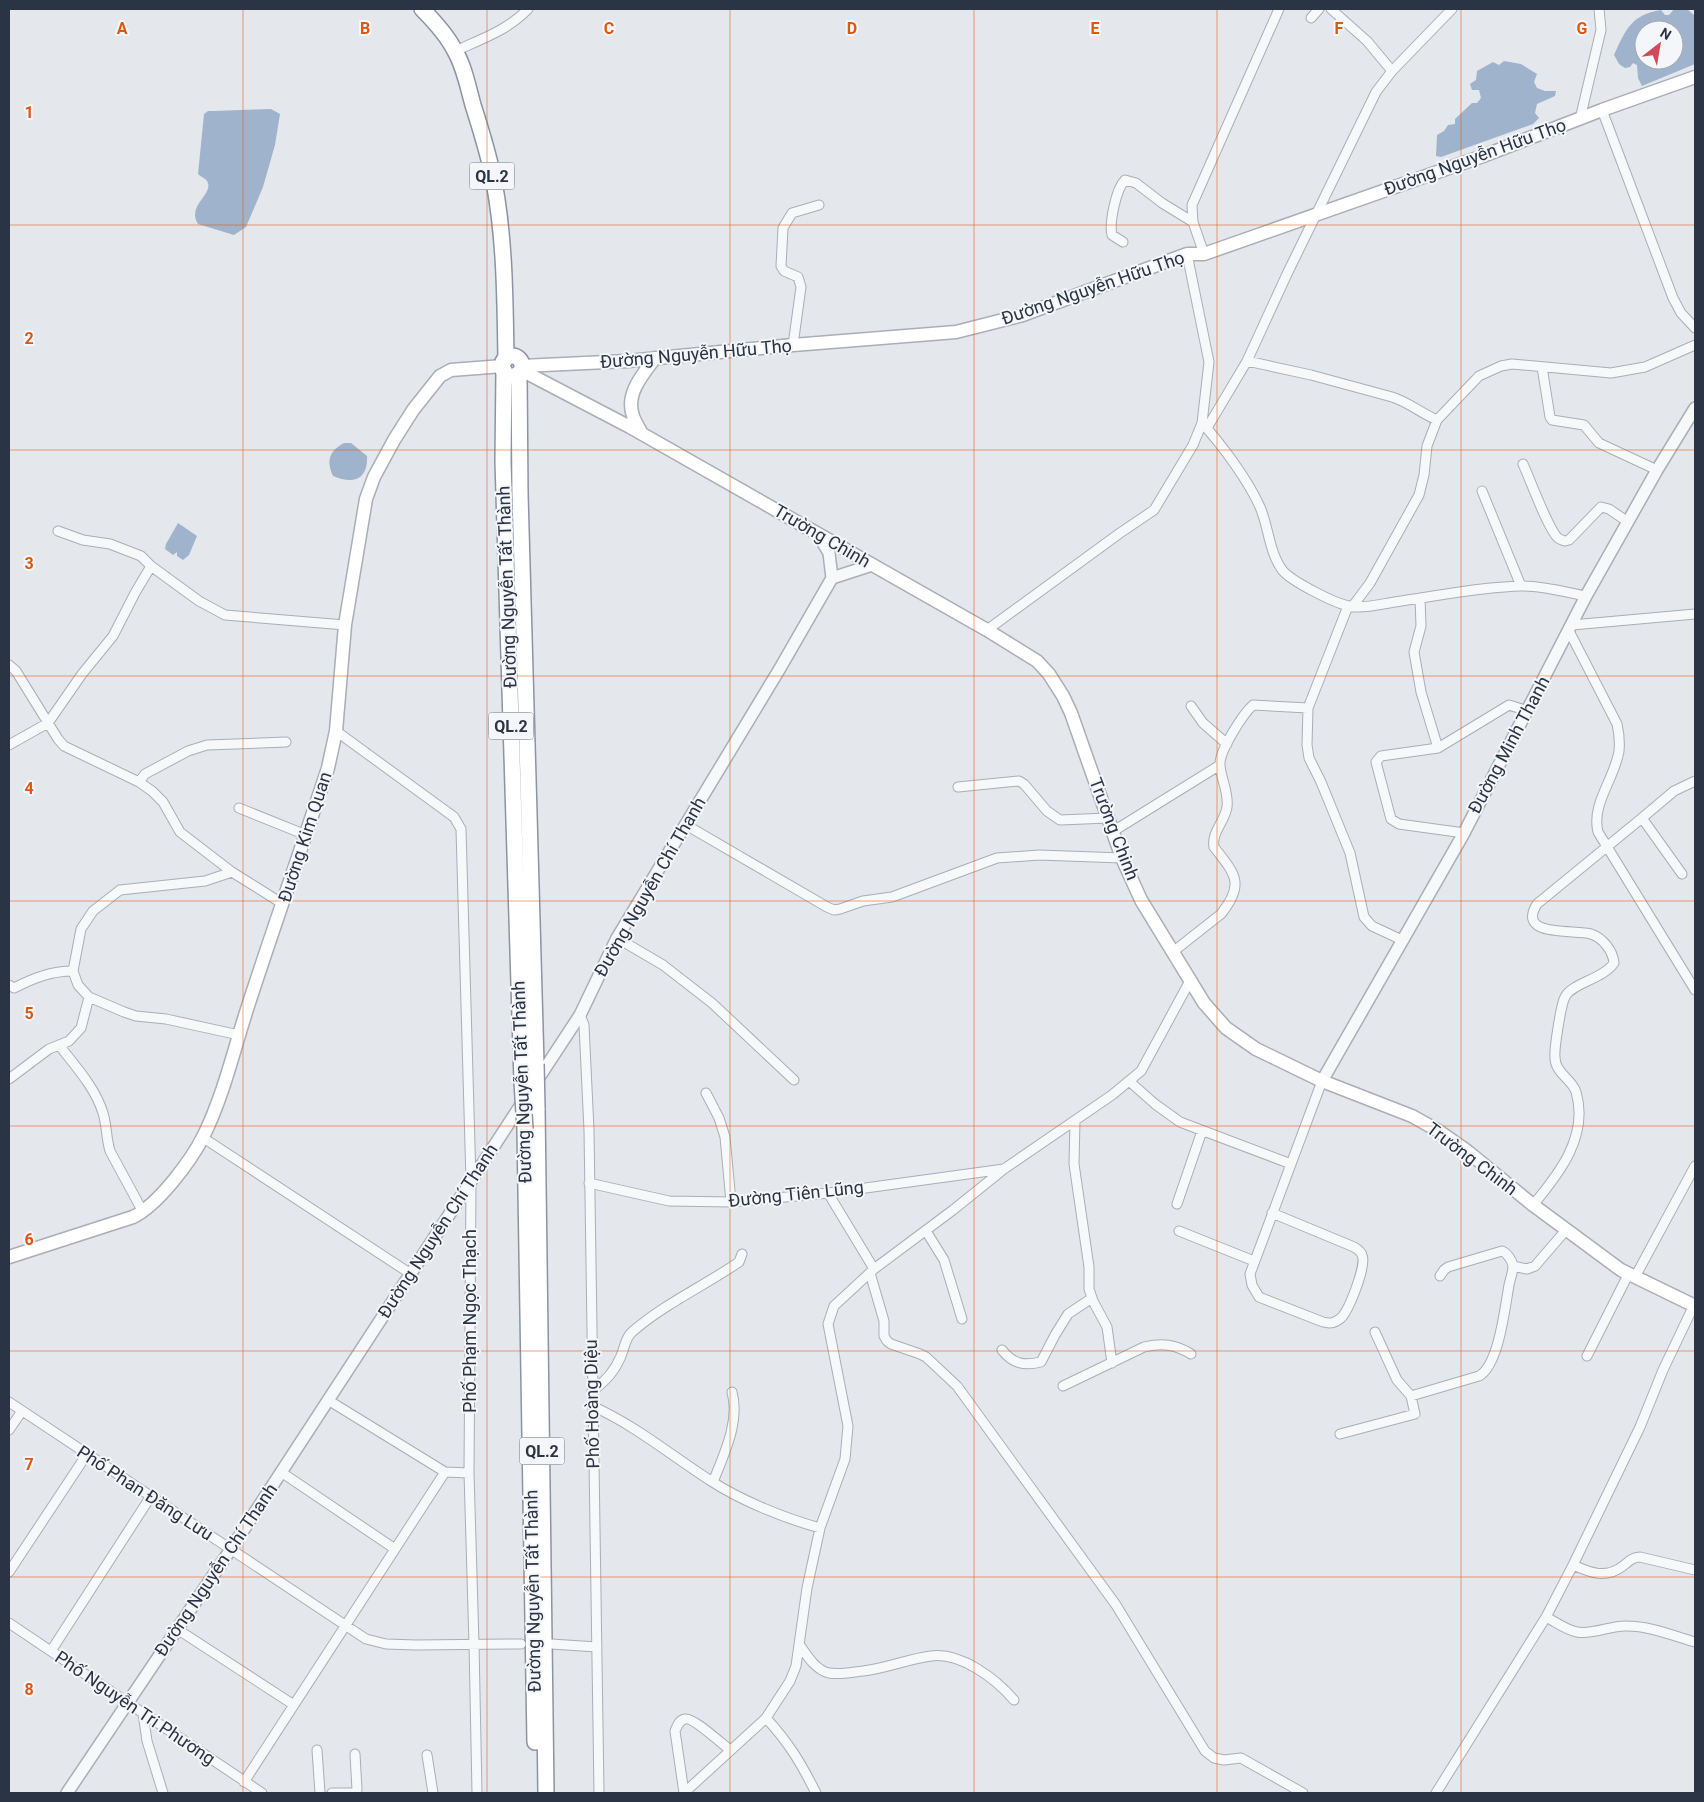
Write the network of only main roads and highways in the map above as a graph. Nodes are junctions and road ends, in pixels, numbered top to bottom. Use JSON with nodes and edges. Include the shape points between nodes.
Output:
{"nodes":[{"id":1,"x":422,"y":9,"type":"edge"},
{"id":2,"x":1695,"y":77,"type":"edge"},
{"id":3,"x":655,"y":358,"type":"junction"},
{"id":4,"x":504,"y":365,"type":"junction"},
{"id":5,"x":521,"y":370,"type":"junction"},
{"id":6,"x":642,"y":434,"type":"junction"},
{"id":7,"x":10,"y":1253,"type":"edge"},
{"id":8,"x":1695,"y":1305,"type":"edge"},
{"id":9,"x":536,"y":1793,"type":"edge"},
{"id":10,"x":546,"y":1793,"type":"edge"}],
"edges":[{"from":1,"to":4,"type":"highway","number":"QL.2","via":[[456,51],[494,182],[501,243]]},
{"from":2,"to":3,"type":"main road","name":"Đường Nguyễn Hữu Thọ","via":[[1483,156],[1204,254],[1187,254],[1023,315],[956,332]]},
{"from":3,"to":5,"type":"main road","name":"Đường Nguyễn Hữu Thọ"},
{"from":3,"to":6,"type":"main road","via":[[633,396],[632,414]]},
{"from":4,"to":5,"type":"highway","via":[[509,357],[516,358],[522,363]]},
{"from":4,"to":7,"type":"main road","name":"Đường Kim Quan","via":[[444,372],[413,410],[374,477],[366,499],[345,625],[336,731],[328,768],[214,1112],[202,1137],[173,1180],[143,1212]]},
{"from":4,"to":9,"type":"highway","name":"Đường Nguyễn Tất Thành","number":"QL.2","bridge":true,"via":[[503,462],[525,1129]]},
{"from":5,"to":6,"type":"main road","name":"Trường Chinh"},
{"from":5,"to":10,"type":"highway","name":"Đường Nguyễn Tất Thành","number":"QL.2","bridge":true,"via":[[520,494],[537,1108]]},
{"from":6,"to":8,"type":"main road","name":"Trường Chinh","via":[[1037,661],[1049,674],[1071,712],[1112,832],[1141,900],[1204,1003],[1226,1028],[1256,1049],[1322,1081],[1412,1116],[1437,1130],[1566,1230],[1632,1275]]}]}
